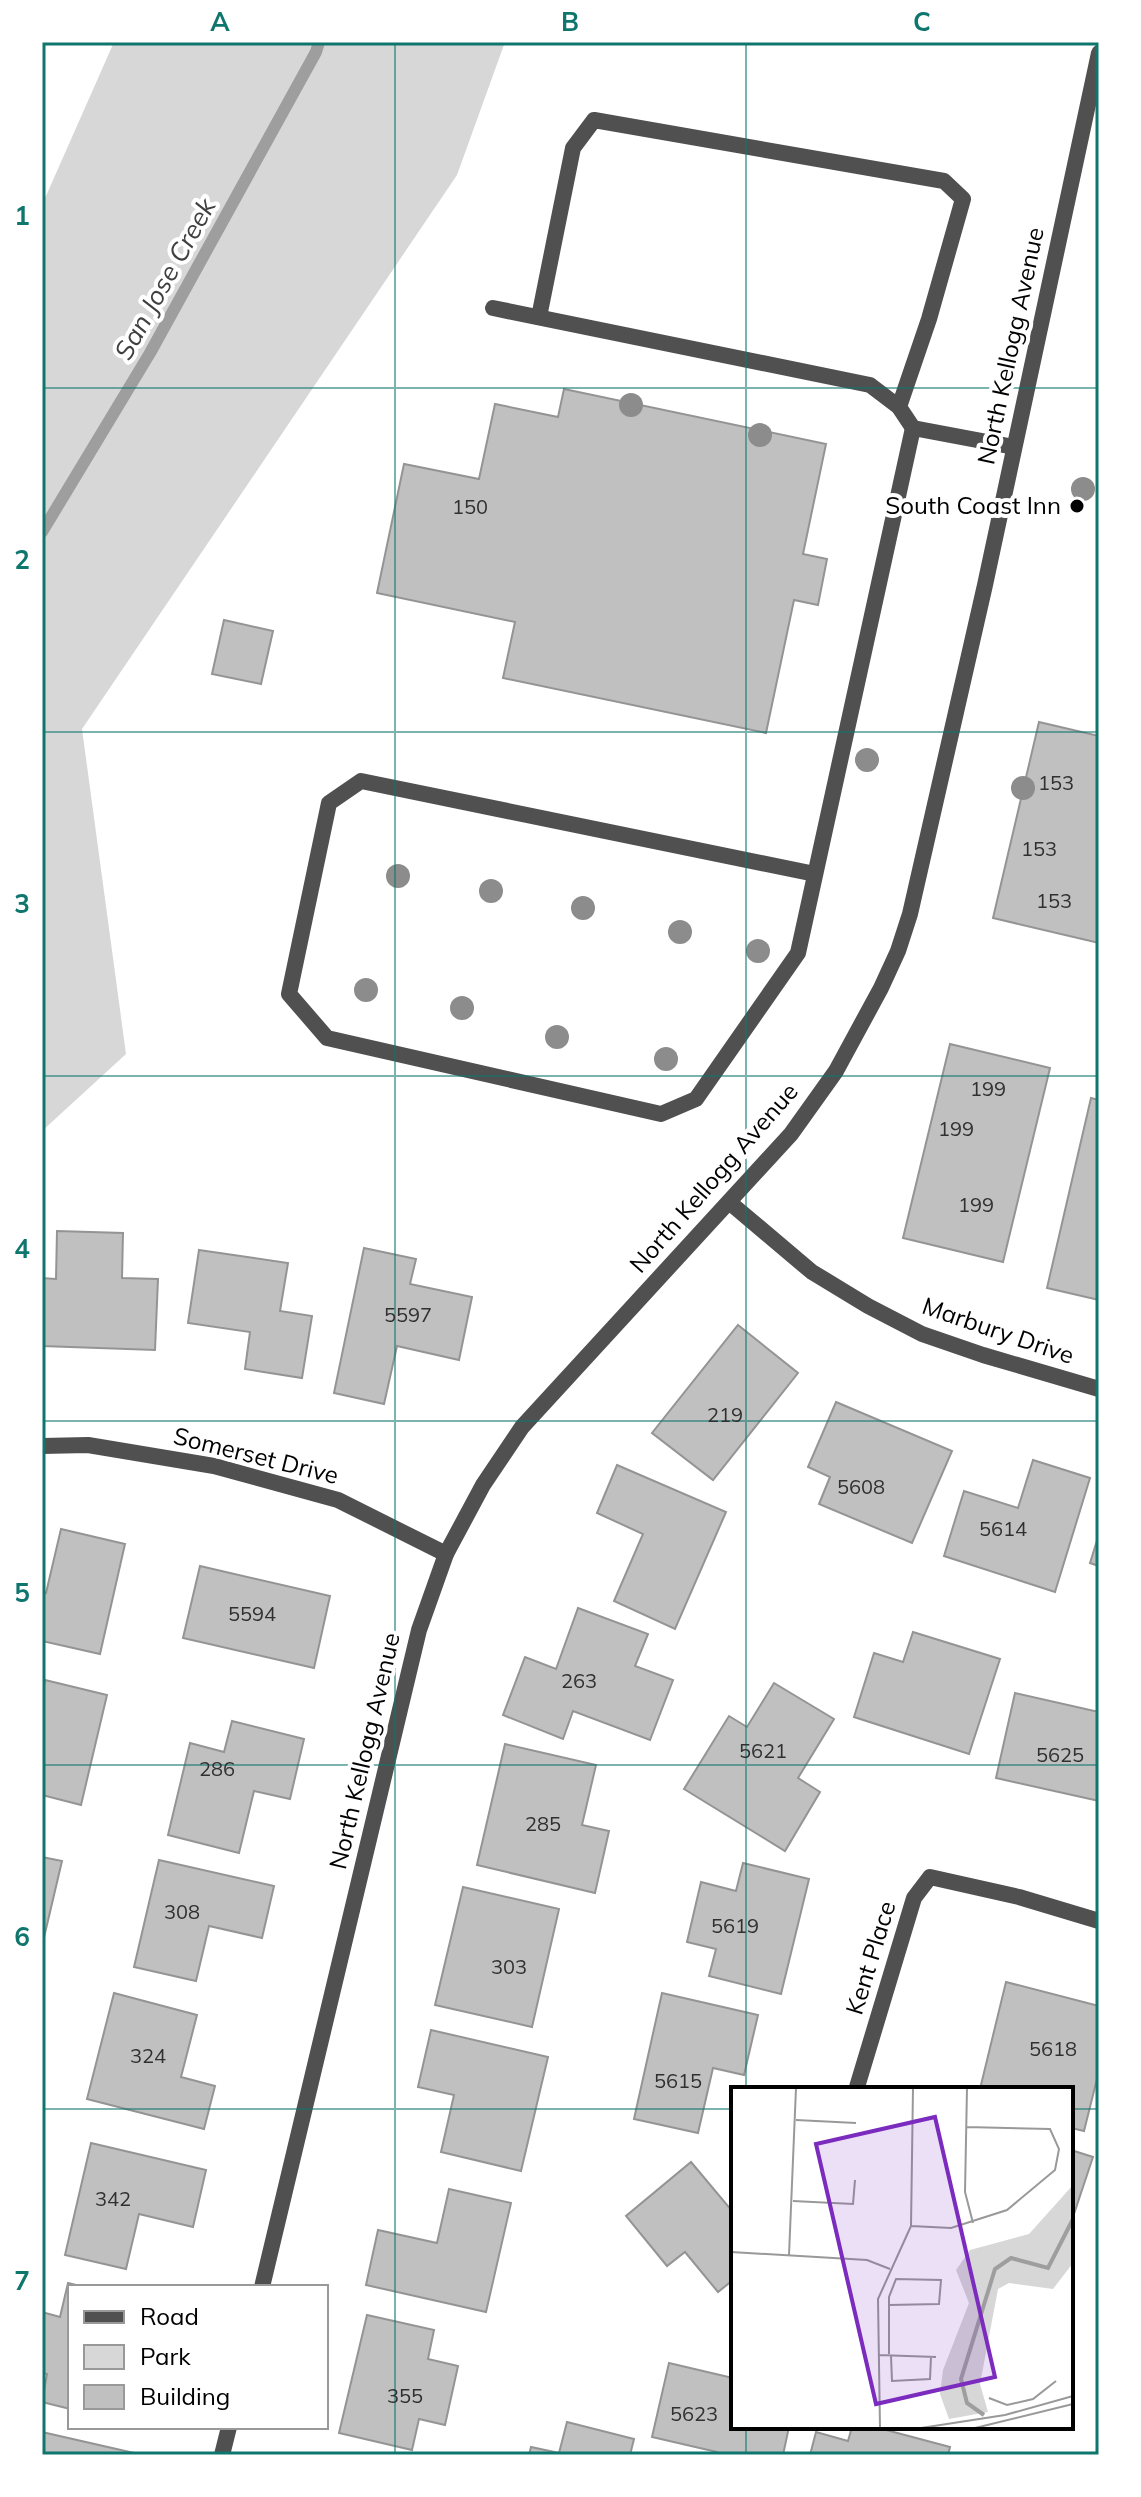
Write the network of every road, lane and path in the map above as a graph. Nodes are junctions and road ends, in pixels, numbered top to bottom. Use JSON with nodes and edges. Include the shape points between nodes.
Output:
{"nodes":[{"id":1,"x":1099,"y":53,"type":"edge"},
{"id":2,"x":493,"y":308,"type":"dead end"},
{"id":3,"x":539,"y":317,"type":"junction"},
{"id":4,"x":899,"y":407,"type":"junction"},
{"id":5,"x":913,"y":428,"type":"junction"},
{"id":6,"x":1014,"y":447,"type":"junction"},
{"id":7,"x":815,"y":874,"type":"junction"},
{"id":8,"x":729,"y":1202,"type":"junction"},
{"id":9,"x":1099,"y":1389,"type":"edge"},
{"id":10,"x":42,"y":1446,"type":"edge"},
{"id":11,"x":446,"y":1554,"type":"junction"},
{"id":12,"x":1099,"y":1921,"type":"edge"},
{"id":13,"x":857,"y":2087,"type":"dead end"},
{"id":14,"x":262,"y":2285,"type":"edge"},
{"id":15,"x":228,"y":2429,"type":"edge"},
{"id":16,"x":222,"y":2455,"type":"edge"}],
"edges":[{"from":1,"to":6,"type":"street","name":"North Kellogg Avenue"},
{"from":2,"to":3,"type":"street"},
{"from":3,"to":4,"type":"street","via":[[870,385]]},
{"from":3,"to":4,"type":"street","via":[[573,148],[594,120],[944,181],[963,199]]},
{"from":4,"to":5,"type":"street"},
{"from":5,"to":6,"type":"street"},
{"from":5,"to":7,"type":"street"},
{"from":6,"to":8,"type":"street","name":"North Kellogg Avenue","via":[[898,951],[836,1071],[791,1134]]},
{"from":7,"to":7,"type":"street","via":[[798,953],[696,1099],[661,1114],[327,1038],[289,994],[329,803],[361,781]]},
{"from":8,"to":9,"type":"street","name":"Marbury Drive","via":[[812,1272],[922,1334]]},
{"from":8,"to":11,"type":"street","name":"North Kellogg Avenue","via":[[522,1427]]},
{"from":10,"to":11,"type":"street","name":"Somerset Drive","via":[[88,1445],[214,1466],[338,1500]]},
{"from":11,"to":14,"type":"street","name":"North Kellogg Avenue","via":[[419,1630]]},
{"from":12,"to":13,"type":"street","name":"Kent Place","via":[[930,1877],[914,1898]]},
{"from":15,"to":16,"type":"street"}]}
